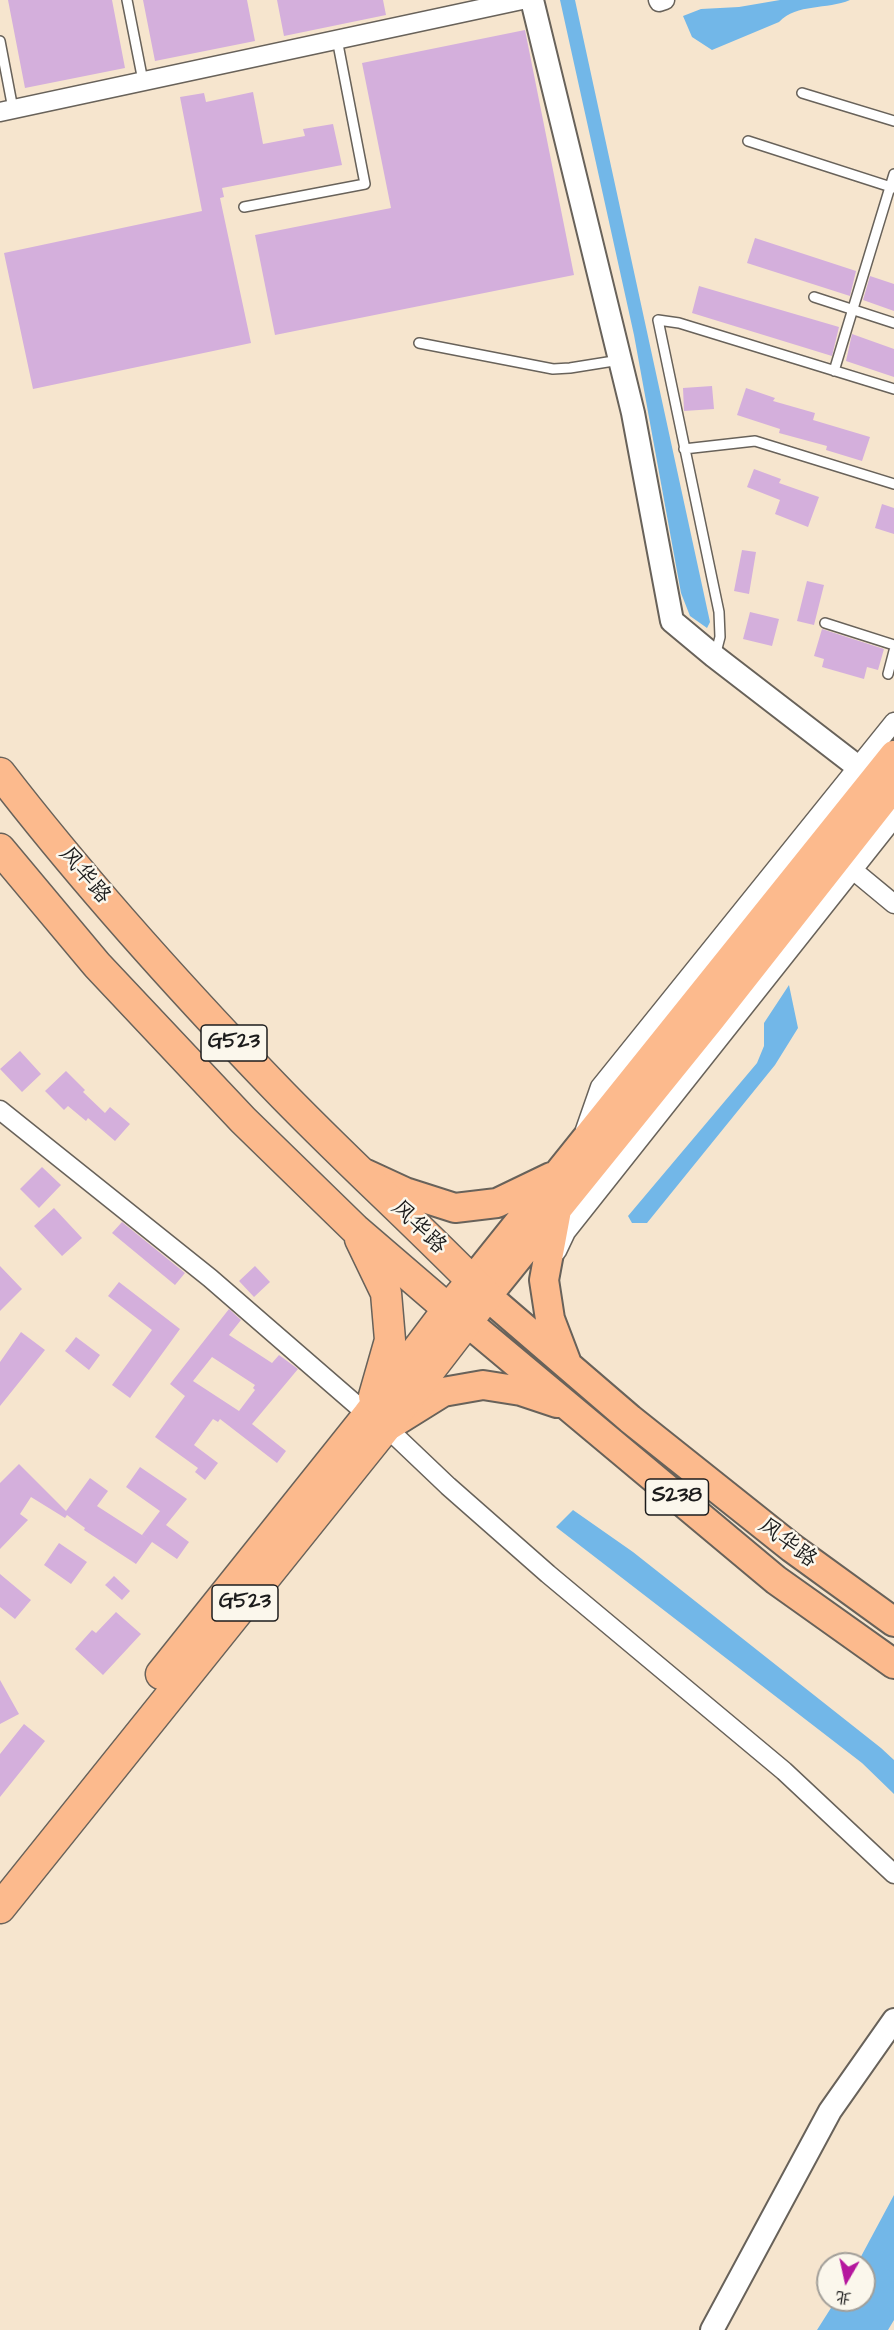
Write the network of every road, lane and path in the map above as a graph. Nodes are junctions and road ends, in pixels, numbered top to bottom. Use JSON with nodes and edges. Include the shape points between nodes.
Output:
{"nodes":[{"id":1,"x":126,"y":0,"type":"edge"},
{"id":2,"x":522,"y":0,"type":"edge"},
{"id":3,"x":532,"y":0,"type":"edge"},
{"id":4,"x":658,"y":0,"type":"edge"},
{"id":5,"x":665,"y":0,"type":"edge"},
{"id":6,"x":337,"y":39,"type":"junction"},
{"id":7,"x":0,"y":41,"type":"edge"},
{"id":8,"x":143,"y":81,"type":"junction"},
{"id":9,"x":802,"y":93,"type":"dead end"},
{"id":10,"x":7,"y":110,"type":"edge"},
{"id":11,"x":894,"y":121,"type":"edge"},
{"id":12,"x":748,"y":141,"type":"dead end"},
{"id":13,"x":894,"y":174,"type":"edge"},
{"id":14,"x":892,"y":188,"type":"edge"},
{"id":15,"x":244,"y":207,"type":"dead end"},
{"id":16,"x":814,"y":297,"type":"dead end"},
{"id":17,"x":853,"y":310,"type":"junction"},
{"id":18,"x":894,"y":323,"type":"edge"},
{"id":19,"x":419,"y":343,"type":"dead end"},
{"id":20,"x":620,"y":360,"type":"junction"},
{"id":21,"x":834,"y":371,"type":"junction"},
{"id":22,"x":894,"y":389,"type":"edge"},
{"id":23,"x":684,"y":449,"type":"junction"},
{"id":24,"x":894,"y":484,"type":"edge"},
{"id":25,"x":825,"y":623,"type":"dead end"},
{"id":26,"x":894,"y":645,"type":"edge"},
{"id":27,"x":894,"y":651,"type":"edge"},
{"id":28,"x":714,"y":657,"type":"junction"},
{"id":29,"x":888,"y":674,"type":"dead end"},
{"id":30,"x":894,"y":722,"type":"edge"},
{"id":31,"x":885,"y":771,"type":"edge"},
{"id":32,"x":0,"y":773,"type":"edge"},
{"id":33,"x":894,"y":818,"type":"edge"},
{"id":34,"x":0,"y":849,"type":"edge"},
{"id":35,"x":853,"y":870,"type":"junction"},
{"id":36,"x":894,"y":904,"type":"edge"},
{"id":37,"x":0,"y":1110,"type":"edge"},
{"id":38,"x":358,"y":1170,"type":"junction"},
{"id":39,"x":558,"y":1174,"type":"junction"},
{"id":40,"x":557,"y":1209,"type":"junction"},
{"id":41,"x":355,"y":1228,"type":"junction"},
{"id":42,"x":544,"y":1280,"type":"junction"},
{"id":43,"x":479,"y":1288,"type":"junction"},
{"id":44,"x":457,"y":1315,"type":"junction"},
{"id":45,"x":568,"y":1365,"type":"junction"},
{"id":46,"x":569,"y":1406,"type":"junction"},
{"id":47,"x":377,"y":1421,"type":"junction"},
{"id":48,"x":894,"y":1622,"type":"edge"},
{"id":49,"x":894,"y":1664,"type":"edge"},
{"id":50,"x":894,"y":1874,"type":"edge"},
{"id":51,"x":0,"y":1876,"type":"edge"},
{"id":52,"x":0,"y":1908,"type":"edge"},
{"id":53,"x":894,"y":2020,"type":"edge"},
{"id":54,"x":712,"y":2330,"type":"edge"}],
"edges":[{"from":1,"to":8,"type":"lane"},
{"from":2,"to":6,"type":"street"},
{"from":3,"to":20,"type":"street"},
{"from":4,"to":5,"type":"street"},
{"from":6,"to":8,"type":"street"},
{"from":6,"to":15,"type":"lane","via":[[365,184]]},
{"from":7,"to":10,"type":"lane"},
{"from":8,"to":10,"type":"street"},
{"from":9,"to":11,"type":"lane"},
{"from":12,"to":14,"type":"lane"},
{"from":13,"to":14,"type":"lane"},
{"from":14,"to":17,"type":"lane"},
{"from":16,"to":17,"type":"lane"},
{"from":17,"to":18,"type":"lane"},
{"from":17,"to":21,"type":"lane"},
{"from":19,"to":20,"type":"lane","via":[[553,369]]},
{"from":20,"to":28,"type":"street","via":[[672,621]]},
{"from":21,"to":22,"type":"lane"},
{"from":21,"to":23,"type":"lane","via":[[658,320]]},
{"from":23,"to":24,"type":"lane","via":[[755,441]]},
{"from":23,"to":28,"type":"lane","via":[[719,612],[720,637]]},
{"from":25,"to":26,"type":"lane"},
{"from":27,"to":29,"type":"lane"},
{"from":28,"to":31,"type":"street"},
{"from":30,"to":31,"type":"street"},
{"from":31,"to":39,"type":"main road"},
{"from":31,"to":40,"type":"main road","via":[[710,1020]]},
{"from":32,"to":38,"type":"highway","name":"风华路","number":"G523","via":[[129,929],[272,1084]]},
{"from":33,"to":35,"type":"street"},
{"from":34,"to":41,"type":"highway","name":"风华路","number":"G523","via":[[97,965],[243,1120]]},
{"from":35,"to":36,"type":"street"},
{"from":35,"to":42,"type":"street","via":[[566,1232]]},
{"from":37,"to":47,"type":"street","via":[[210,1278]]},
{"from":38,"to":39,"type":"main road","via":[[405,1192],[455,1208],[497,1203]]},
{"from":38,"to":43,"type":"highway","name":"风华路","number":"G523"},
{"from":39,"to":43,"type":"main road"},
{"from":40,"to":42,"type":"main road"},
{"from":40,"to":43,"type":"main road"},
{"from":41,"to":44,"type":"highway","name":"风华路","number":"G523"},
{"from":41,"to":47,"type":"highway","via":[[386,1293],[390,1340]]},
{"from":42,"to":45,"type":"main road","via":[[550,1319]]},
{"from":43,"to":44,"type":"highway","number":"G523"},
{"from":43,"to":45,"type":"main road","name":"风华路","number":"S238"},
{"from":44,"to":46,"type":"main road","name":"风华路","number":"S238"},
{"from":44,"to":47,"type":"highway","number":"G523"},
{"from":45,"to":48,"type":"main road","name":"风华路","number":"S238","via":[[792,1548]]},
{"from":46,"to":47,"type":"main road","via":[[483,1385],[443,1392]]},
{"from":46,"to":49,"type":"main road","name":"风华路","number":"S238","via":[[776,1580]]},
{"from":47,"to":50,"type":"street","via":[[548,1574],[784,1771]]},
{"from":47,"to":51,"type":"highway","number":"G523"},
{"from":47,"to":52,"type":"highway","number":"G523"},
{"from":53,"to":54,"type":"street","via":[[830,2111]]}]}
